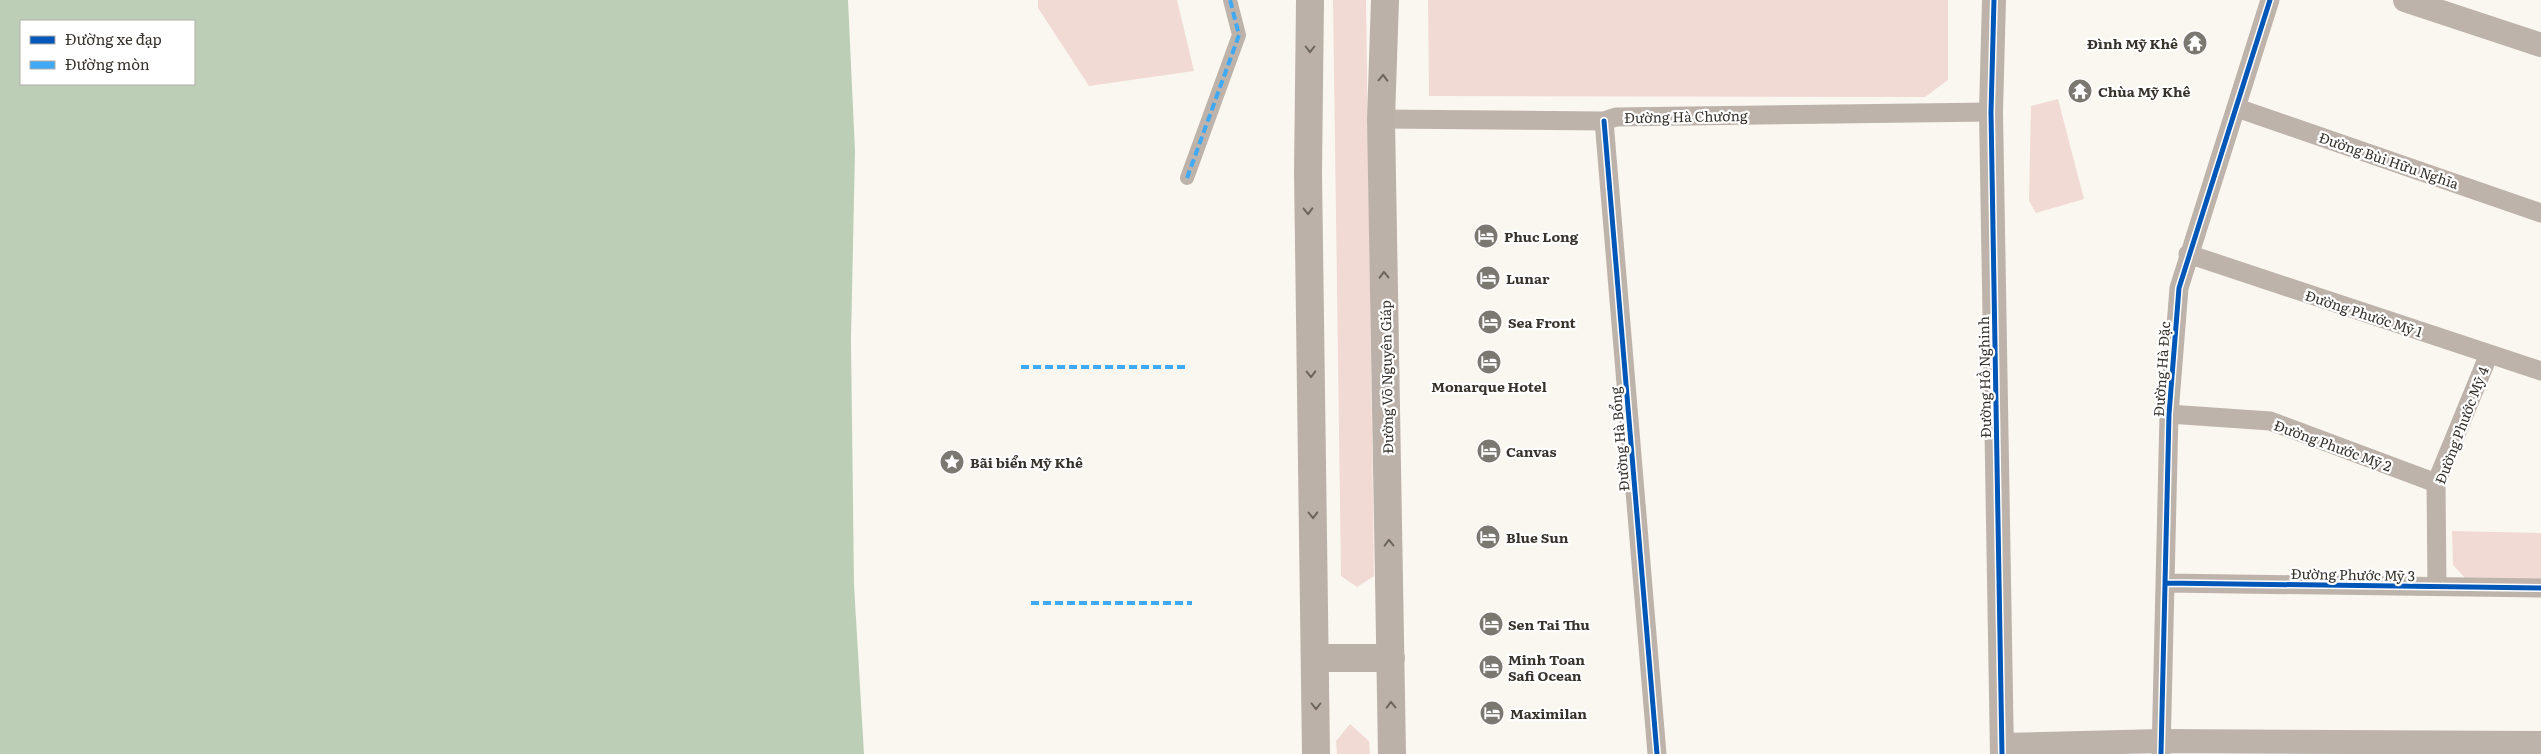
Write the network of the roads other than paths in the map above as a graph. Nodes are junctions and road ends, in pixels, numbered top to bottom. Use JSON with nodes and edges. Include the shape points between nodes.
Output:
{"nodes":[{"id":1,"x":1230,"y":0,"type":"edge"},
{"id":2,"x":1310,"y":0,"type":"edge"},
{"id":3,"x":1385,"y":0,"type":"edge"},
{"id":4,"x":1994,"y":0,"type":"edge"},
{"id":5,"x":2270,"y":0,"type":"edge"},
{"id":6,"x":2406,"y":0,"type":"edge"},
{"id":7,"x":2446,"y":6,"type":"edge"},
{"id":8,"x":2541,"y":45,"type":"edge"},
{"id":9,"x":2237,"y":108,"type":"junction"},
{"id":10,"x":1990,"y":112,"type":"junction"},
{"id":11,"x":1612,"y":114,"type":"junction"},
{"id":12,"x":1382,"y":119,"type":"junction"},
{"id":13,"x":1187,"y":178,"type":"dead end"},
{"id":14,"x":2541,"y":213,"type":"edge"},
{"id":15,"x":2188,"y":254,"type":"junction"},
{"id":16,"x":2489,"y":354,"type":"junction"},
{"id":17,"x":2541,"y":371,"type":"edge"},
{"id":18,"x":2168,"y":414,"type":"junction"},
{"id":19,"x":2436,"y":483,"type":"junction"},
{"id":20,"x":2165,"y":583,"type":"junction"},
{"id":21,"x":2437,"y":586,"type":"junction"},
{"id":22,"x":2541,"y":588,"type":"edge"},
{"id":23,"x":1316,"y":658,"type":"junction"},
{"id":24,"x":1391,"y":658,"type":"junction"},
{"id":25,"x":2541,"y":743,"type":"edge"},
{"id":26,"x":2161,"y":748,"type":"edge"},
{"id":27,"x":2002,"y":749,"type":"edge"},
{"id":28,"x":1316,"y":754,"type":"edge"},
{"id":29,"x":1392,"y":754,"type":"edge"},
{"id":30,"x":1657,"y":754,"type":"edge"}],
"edges":[{"from":1,"to":13,"type":"street","via":[[1239,35]]},
{"from":2,"to":23,"type":"main road","one_way":true,"via":[[1308,173]]},
{"from":12,"to":3,"type":"main road","name":"Đường Võ Nguyên Giáp","one_way":true},
{"from":4,"to":10,"type":"street","name":"Đường Hồ Nghinh"},
{"from":5,"to":9,"type":"street","name":"Đường Hà Đặc"},
{"from":6,"to":7,"type":"street"},
{"from":7,"to":8,"type":"street"},
{"from":9,"to":14,"type":"street","name":"Đường Bùi Hữu Nghĩa"},
{"from":9,"to":15,"type":"street","name":"Đường Hà Đặc"},
{"from":10,"to":11,"type":"street","name":"Đường Hà Chương"},
{"from":10,"to":27,"type":"street","name":"Đường Hồ Nghinh"},
{"from":11,"to":12,"type":"street","name":"Đường Hà Chương"},
{"from":11,"to":30,"type":"street","name":"Đường Hà Bổng"},
{"from":24,"to":12,"type":"main road","name":"Đường Võ Nguyên Giáp","one_way":true},
{"from":15,"to":16,"type":"street","name":"Đường Phước Mỹ 1"},
{"from":15,"to":18,"type":"street","name":"Đường Hà Đặc","via":[[2179,288]]},
{"from":16,"to":17,"type":"street","name":"Đường Phước Mỹ 1"},
{"from":16,"to":19,"type":"street","name":"Đường Phước Mỹ 4"},
{"from":18,"to":19,"type":"street","name":"Đường Phước Mỹ 2","via":[[2270,421]]},
{"from":18,"to":20,"type":"street","name":"Đường Hà Đặc"},
{"from":19,"to":21,"type":"street","name":"Đường Phước Mỹ 4"},
{"from":20,"to":21,"type":"street","name":"Đường Phước Mỹ 3"},
{"from":20,"to":26,"type":"street","name":"Đường Hà Đặc"},
{"from":21,"to":22,"type":"street","name":"Đường Phước Mỹ 3"},
{"from":23,"to":24,"type":"main road"},
{"from":23,"to":28,"type":"main road","one_way":true},
{"from":29,"to":24,"type":"main road","name":"Đường Võ Nguyên Giáp","one_way":true},
{"from":25,"to":26,"type":"street"},
{"from":26,"to":27,"type":"street"}]}
